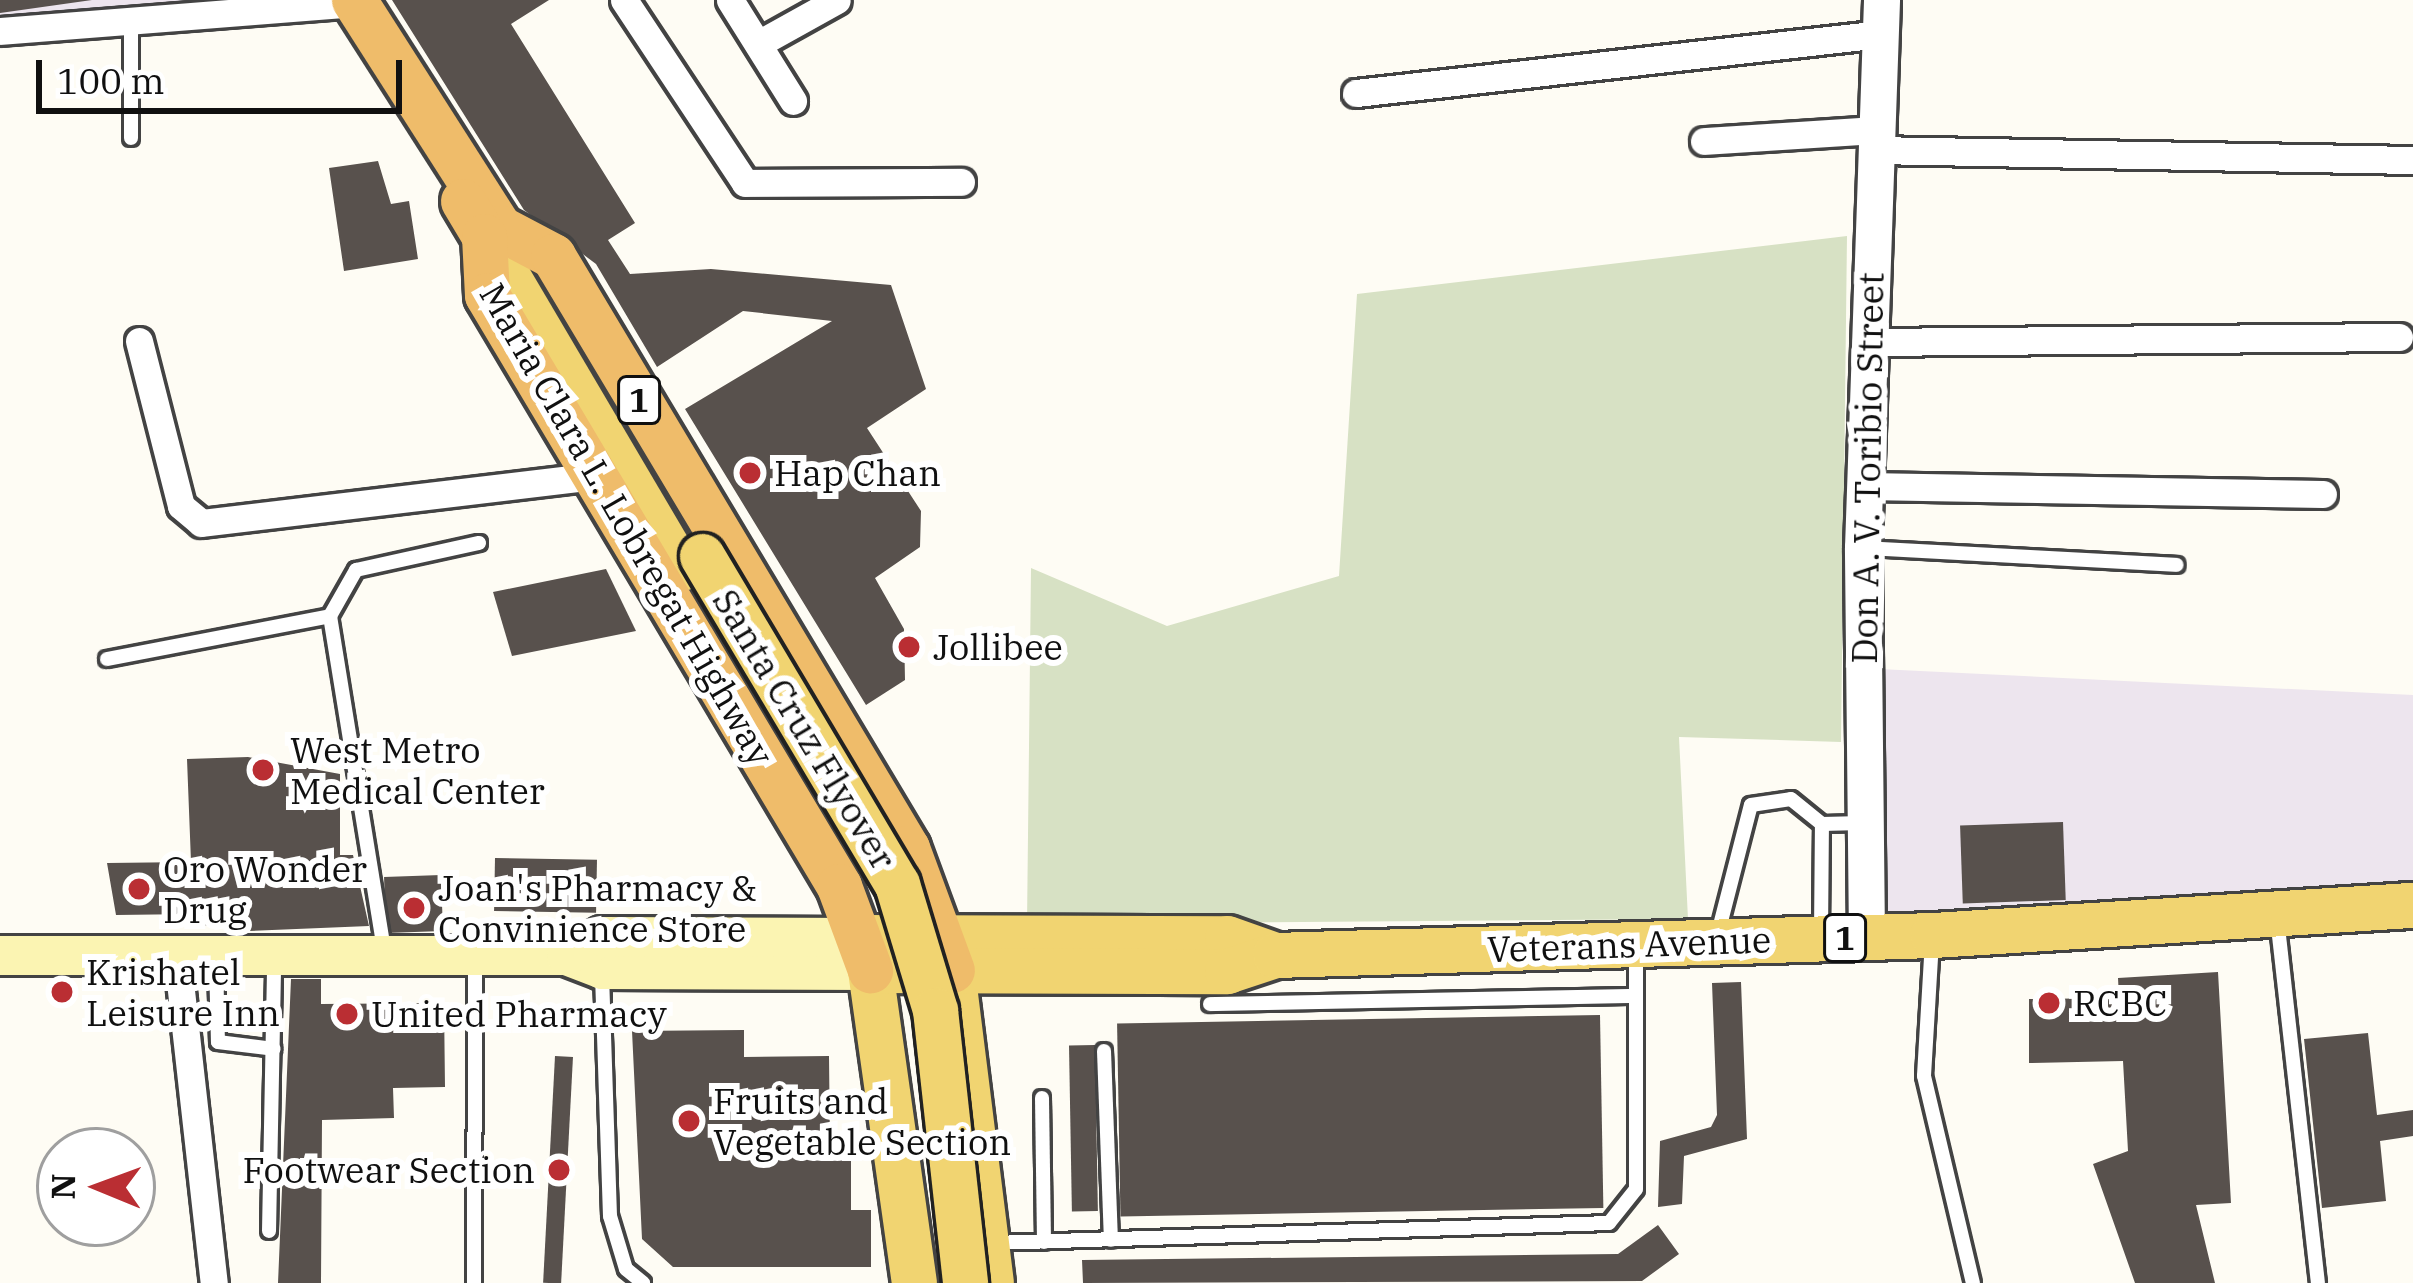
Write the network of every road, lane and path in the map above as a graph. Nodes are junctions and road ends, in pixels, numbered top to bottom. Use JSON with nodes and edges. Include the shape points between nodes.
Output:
{"nodes":[{"id":1,"x":624,"y":0,"type":"edge"},
{"id":2,"x":730,"y":0,"type":"edge"},
{"id":3,"x":837,"y":0,"type":"edge"},
{"id":4,"x":1881,"y":17,"type":"edge"},
{"id":5,"x":364,"y":18,"type":"edge"},
{"id":6,"x":130,"y":23,"type":"junction"},
{"id":7,"x":0,"y":31,"type":"edge"},
{"id":8,"x":758,"y":44,"type":"junction"},
{"id":9,"x":1356,"y":93,"type":"dead end"},
{"id":10,"x":793,"y":101,"type":"dead end"},
{"id":11,"x":131,"y":138,"type":"dead end"},
{"id":12,"x":1874,"y":140,"type":"junction"},
{"id":13,"x":1704,"y":141,"type":"dead end"},
{"id":14,"x":2413,"y":160,"type":"edge"},
{"id":15,"x":962,"y":182,"type":"dead end"},
{"id":16,"x":492,"y":232,"type":"junction"},
{"id":17,"x":2399,"y":337,"type":"dead end"},
{"id":18,"x":139,"y":341,"type":"dead end"},
{"id":19,"x":1869,"y":342,"type":"junction"},
{"id":20,"x":595,"y":476,"type":"junction"},
{"id":21,"x":1865,"y":485,"type":"junction"},
{"id":22,"x":2323,"y":494,"type":"dead end"},
{"id":23,"x":479,"y":543,"type":"dead end"},
{"id":24,"x":1863,"y":548,"type":"junction"},
{"id":25,"x":691,"y":562,"type":"junction"},
{"id":26,"x":2177,"y":565,"type":"dead end"},
{"id":27,"x":756,"y":597,"type":"junction"},
{"id":28,"x":330,"y":616,"type":"junction"},
{"id":29,"x":691,"y":636,"type":"junction"},
{"id":30,"x":107,"y":658,"type":"dead end"},
{"id":31,"x":821,"y":706,"type":"junction"},
{"id":32,"x":755,"y":746,"type":"junction"},
{"id":33,"x":886,"y":815,"type":"junction"},
{"id":34,"x":1822,"y":824,"type":"junction"},
{"id":35,"x":1864,"y":824,"type":"junction"},
{"id":36,"x":820,"y":854,"type":"junction"},
{"id":37,"x":2413,"y":905,"type":"edge"},
{"id":38,"x":2277,"y":914,"type":"junction"},
{"id":39,"x":1933,"y":935,"type":"junction"},
{"id":40,"x":1868,"y":937,"type":"junction"},
{"id":41,"x":1821,"y":939,"type":"junction"},
{"id":42,"x":1716,"y":942,"type":"junction"},
{"id":43,"x":1636,"y":944,"type":"junction"},
{"id":44,"x":1,"y":946,"type":"edge"},
{"id":45,"x":590,"y":954,"type":"junction"},
{"id":46,"x":865,"y":954,"type":"junction"},
{"id":47,"x":948,"y":954,"type":"junction"},
{"id":48,"x":196,"y":955,"type":"junction"},
{"id":49,"x":274,"y":955,"type":"junction"},
{"id":50,"x":385,"y":955,"type":"junction"},
{"id":51,"x":475,"y":955,"type":"junction"},
{"id":52,"x":1635,"y":996,"type":"junction"},
{"id":53,"x":1210,"y":1004,"type":"dead end"},
{"id":54,"x":274,"y":1048,"type":"junction"},
{"id":55,"x":1104,"y":1052,"type":"dead end"},
{"id":56,"x":968,"y":1074,"type":"junction"},
{"id":57,"x":892,"y":1083,"type":"junction"},
{"id":58,"x":1042,"y":1098,"type":"dead end"},
{"id":59,"x":907,"y":1215,"type":"junction"},
{"id":60,"x":269,"y":1231,"type":"dead end"},
{"id":61,"x":1111,"y":1240,"type":"junction"},
{"id":62,"x":1044,"y":1242,"type":"junction"},
{"id":63,"x":987,"y":1244,"type":"edge"},
{"id":64,"x":214,"y":1283,"type":"edge"},
{"id":65,"x":474,"y":1283,"type":"edge"},
{"id":66,"x":643,"y":1283,"type":"edge"},
{"id":67,"x":914,"y":1283,"type":"edge"},
{"id":68,"x":940,"y":1283,"type":"edge"},
{"id":69,"x":965,"y":1283,"type":"edge"},
{"id":70,"x":1973,"y":1283,"type":"edge"},
{"id":71,"x":2318,"y":1283,"type":"edge"}],
"edges":[{"from":1,"to":15,"type":"street","via":[[746,184]]},
{"from":2,"to":8,"type":"street"},
{"from":3,"to":8,"type":"street"},
{"from":4,"to":9,"type":"street"},
{"from":4,"to":12,"type":"street","name":"Don A. V. Toribio Street"},
{"from":5,"to":6,"type":"street"},
{"from":5,"to":16,"type":"highway","name":"Maria Clara L. Lobregat Highway"},
{"from":6,"to":7,"type":"street"},
{"from":6,"to":11,"type":"lane"},
{"from":8,"to":10,"type":"street"},
{"from":12,"to":13,"type":"street"},
{"from":12,"to":14,"type":"street"},
{"from":12,"to":19,"type":"street","name":"Don A. V. Toribio Street"},
{"from":16,"to":20,"type":"highway","name":"Maria Clara L. Lobregat Highway","number":"1","via":[[488,296]]},
{"from":16,"to":25,"type":"main road","name":"Santa Cruz Flyover"},
{"from":16,"to":27,"type":"highway","name":"Maria Clara L. Lobregat Highway","number":"1","via":[[553,256]]},
{"from":17,"to":19,"type":"street"},
{"from":18,"to":20,"type":"street","via":[[181,506],[201,523]]},
{"from":19,"to":21,"type":"street","name":"Don A. V. Toribio Street"},
{"from":20,"to":29,"type":"highway","name":"Maria Clara L. Lobregat Highway","number":"1"},
{"from":21,"to":22,"type":"street"},
{"from":21,"to":24,"type":"street","name":"Don A. V. Toribio Street"},
{"from":23,"to":28,"type":"lane","via":[[356,570]]},
{"from":24,"to":26,"type":"lane"},
{"from":24,"to":35,"type":"street","name":"Don A. V. Toribio Street"},
{"from":25,"to":68,"type":"main road","name":"Santa Cruz Flyover","via":[[874,895],[910,1016]]},
{"from":25,"to":69,"type":"main road","name":"Santa Cruz Flyover","bridge":true,"via":[[897,884],[935,1010]]},
{"from":27,"to":29,"type":"highway"},
{"from":27,"to":31,"type":"highway","name":"Maria Clara L. Lobregat Highway","number":"1"},
{"from":28,"to":30,"type":"lane"},
{"from":28,"to":50,"type":"lane"},
{"from":29,"to":32,"type":"highway","name":"Maria Clara L. Lobregat Highway","number":"1"},
{"from":31,"to":32,"type":"highway"},
{"from":31,"to":33,"type":"highway","name":"Maria Clara L. Lobregat Highway","number":"1"},
{"from":32,"to":36,"type":"highway","name":"Maria Clara L. Lobregat Highway","number":"1"},
{"from":33,"to":36,"type":"highway"},
{"from":33,"to":47,"type":"highway","name":"Maria Clara L. Lobregat Highway","number":"1"},
{"from":34,"to":35,"type":"lane"},
{"from":34,"to":41,"type":"lane"},
{"from":34,"to":42,"type":"lane","via":[[1801,802],[1751,805]]},
{"from":35,"to":40,"type":"street","name":"Don A. V. Toribio Street"},
{"from":36,"to":46,"type":"highway","name":"Maria Clara L. Lobregat Highway","number":"1"},
{"from":37,"to":38,"type":"main road","name":"Veterans Avenue","number":"1"},
{"from":38,"to":39,"type":"main road","name":"Veterans Avenue","number":"1"},
{"from":38,"to":71,"type":"lane"},
{"from":39,"to":40,"type":"main road","name":"Veterans Avenue","number":"1"},
{"from":39,"to":70,"type":"lane","via":[[1924,1076]]},
{"from":40,"to":41,"type":"main road","name":"Veterans Avenue","number":"1"},
{"from":41,"to":42,"type":"main road","name":"Veterans Avenue","number":"1"},
{"from":42,"to":43,"type":"main road","name":"Veterans Avenue","number":"1"},
{"from":43,"to":47,"type":"main road","name":"Veterans Avenue","number":"1","via":[[1275,955],[1227,971]]},
{"from":43,"to":52,"type":"lane"},
{"from":44,"to":48,"type":"main road"},
{"from":45,"to":46,"type":"main road"},
{"from":45,"to":51,"type":"main road"},
{"from":45,"to":66,"type":"lane","via":[[610,1216],[626,1268]]},
{"from":46,"to":47,"type":"main road","number":"1"},
{"from":46,"to":57,"type":"main road"},
{"from":47,"to":56,"type":"main road"},
{"from":48,"to":49,"type":"main road"},
{"from":48,"to":54,"type":"lane","via":[[218,1042]]},
{"from":48,"to":64,"type":"street"},
{"from":49,"to":50,"type":"main road"},
{"from":49,"to":54,"type":"lane"},
{"from":50,"to":51,"type":"main road"},
{"from":51,"to":65,"type":"lane"},
{"from":52,"to":53,"type":"lane"},
{"from":52,"to":61,"type":"lane","via":[[1636,1189],[1609,1223]]},
{"from":54,"to":60,"type":"lane"},
{"from":55,"to":61,"type":"lane"},
{"from":56,"to":57,"type":"main road"},
{"from":56,"to":63,"type":"main road"},
{"from":57,"to":59,"type":"main road"},
{"from":58,"to":62,"type":"lane"},
{"from":59,"to":63,"type":"main road"},
{"from":59,"to":67,"type":"main road"},
{"from":61,"to":62,"type":"lane"},
{"from":62,"to":63,"type":"lane"}]}
